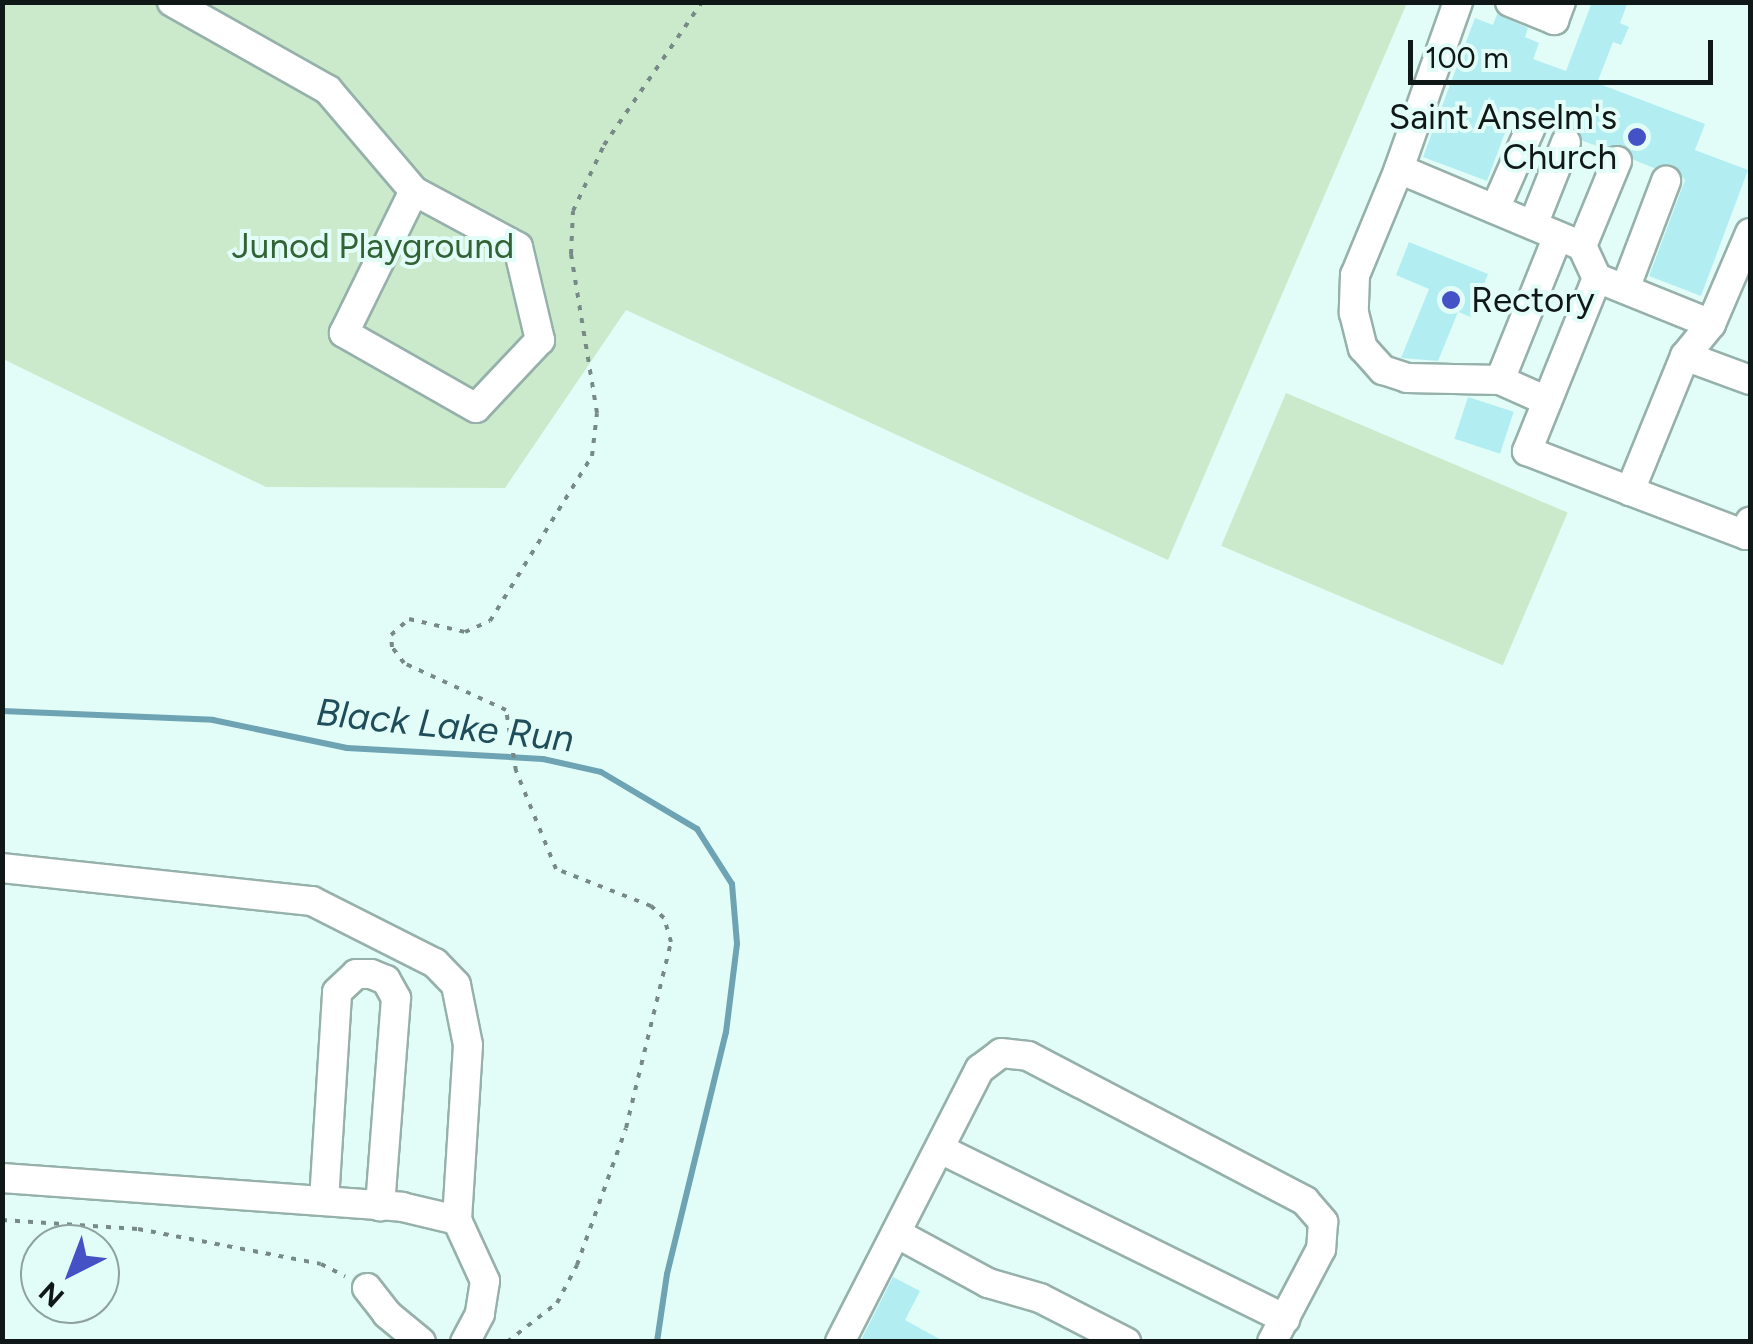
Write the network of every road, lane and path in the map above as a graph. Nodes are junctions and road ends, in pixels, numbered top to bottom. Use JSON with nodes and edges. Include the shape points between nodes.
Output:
{"nodes":[{"id":1,"x":172,"y":2,"type":"edge"},
{"id":2,"x":702,"y":2,"type":"edge"},
{"id":3,"x":1458,"y":2,"type":"edge"},
{"id":4,"x":1510,"y":2,"type":"edge"},
{"id":5,"x":1560,"y":2,"type":"edge"},
{"id":6,"x":1531,"y":126,"type":"dead end"},
{"id":7,"x":1566,"y":142,"type":"dead end"},
{"id":8,"x":1616,"y":161,"type":"dead end"},
{"id":9,"x":1399,"y":168,"type":"junction"},
{"id":10,"x":1666,"y":181,"type":"dead end"},
{"id":11,"x":414,"y":191,"type":"junction"},
{"id":12,"x":1495,"y":209,"type":"junction"},
{"id":13,"x":1750,"y":233,"type":"edge"},
{"id":14,"x":1558,"y":236,"type":"junction"},
{"id":15,"x":1597,"y":278,"type":"junction"},
{"id":16,"x":1625,"y":289,"type":"junction"},
{"id":17,"x":1711,"y":324,"type":"junction"},
{"id":18,"x":1685,"y":356,"type":"junction"},
{"id":19,"x":1500,"y":380,"type":"junction"},
{"id":20,"x":1750,"y":380,"type":"edge"},
{"id":21,"x":1548,"y":401,"type":"junction"},
{"id":22,"x":1630,"y":490,"type":"junction"},
{"id":23,"x":1750,"y":522,"type":"edge"},
{"id":24,"x":2,"y":868,"type":"edge"},
{"id":25,"x":940,"y":1148,"type":"junction"},
{"id":26,"x":2,"y":1178,"type":"edge"},
{"id":27,"x":324,"y":1201,"type":"junction"},
{"id":28,"x":380,"y":1206,"type":"junction"},
{"id":29,"x":2,"y":1220,"type":"edge"},
{"id":30,"x":457,"y":1220,"type":"junction"},
{"id":31,"x":896,"y":1233,"type":"junction"},
{"id":32,"x":368,"y":1288,"type":"joint"},
{"id":33,"x":1278,"y":1330,"type":"edge"},
{"id":34,"x":421,"y":1342,"type":"edge"},
{"id":35,"x":465,"y":1342,"type":"edge"},
{"id":36,"x":507,"y":1342,"type":"edge"},
{"id":37,"x":840,"y":1342,"type":"edge"},
{"id":38,"x":1126,"y":1342,"type":"edge"}],
"edges":[{"from":1,"to":11,"type":"street","via":[[328,90]]},
{"from":2,"to":36,"type":"path","via":[[604,145],[573,211],[572,267],[597,414],[592,456],[490,622],[465,632],[409,618],[391,635],[404,662],[494,700],[510,722],[513,759],[556,870],[651,906],[664,918],[671,942],[626,1128],[576,1264],[557,1303]]},
{"from":3,"to":9,"type":"street"},
{"from":4,"to":5,"type":"street","via":[[1554,20]]},
{"from":6,"to":12,"type":"street"},
{"from":7,"to":14,"type":"street"},
{"from":8,"to":14,"type":"street"},
{"from":9,"to":12,"type":"street"},
{"from":9,"to":19,"type":"street","via":[[1355,275],[1354,312],[1363,348],[1383,370],[1407,378]]},
{"from":10,"to":16,"type":"street"},
{"from":11,"to":11,"type":"street","via":[[344,333],[476,408],[540,340],[518,247]]},
{"from":12,"to":14,"type":"street"},
{"from":13,"to":17,"type":"street"},
{"from":14,"to":15,"type":"street"},
{"from":14,"to":19,"type":"street"},
{"from":15,"to":16,"type":"street"},
{"from":15,"to":21,"type":"street"},
{"from":16,"to":17,"type":"street"},
{"from":17,"to":18,"type":"street"},
{"from":18,"to":20,"type":"street"},
{"from":18,"to":22,"type":"street"},
{"from":19,"to":21,"type":"street"},
{"from":21,"to":22,"type":"street","via":[[1528,451]]},
{"from":22,"to":23,"type":"street","via":[[1746,535]]},
{"from":24,"to":30,"type":"street","via":[[312,900],[435,963],[456,985],[468,1045]]},
{"from":25,"to":31,"type":"street"},
{"from":25,"to":33,"type":"street"},
{"from":25,"to":33,"type":"street","via":[[980,1068],[1001,1053],[1028,1056],[1305,1202],[1323,1222],[1321,1249]]},
{"from":26,"to":27,"type":"street"},
{"from":27,"to":28,"type":"street"},
{"from":27,"to":28,"type":"street","via":[[337,992],[356,974],[371,974],[386,980],[396,998]]},
{"from":28,"to":30,"type":"street"},
{"from":29,"to":32,"type":"path","via":[[138,1228],[322,1264]]},
{"from":30,"to":35,"type":"street","via":[[485,1280],[480,1314]]},
{"from":31,"to":37,"type":"street"},
{"from":31,"to":38,"type":"street"},
{"from":32,"to":34,"type":"street"}]}
